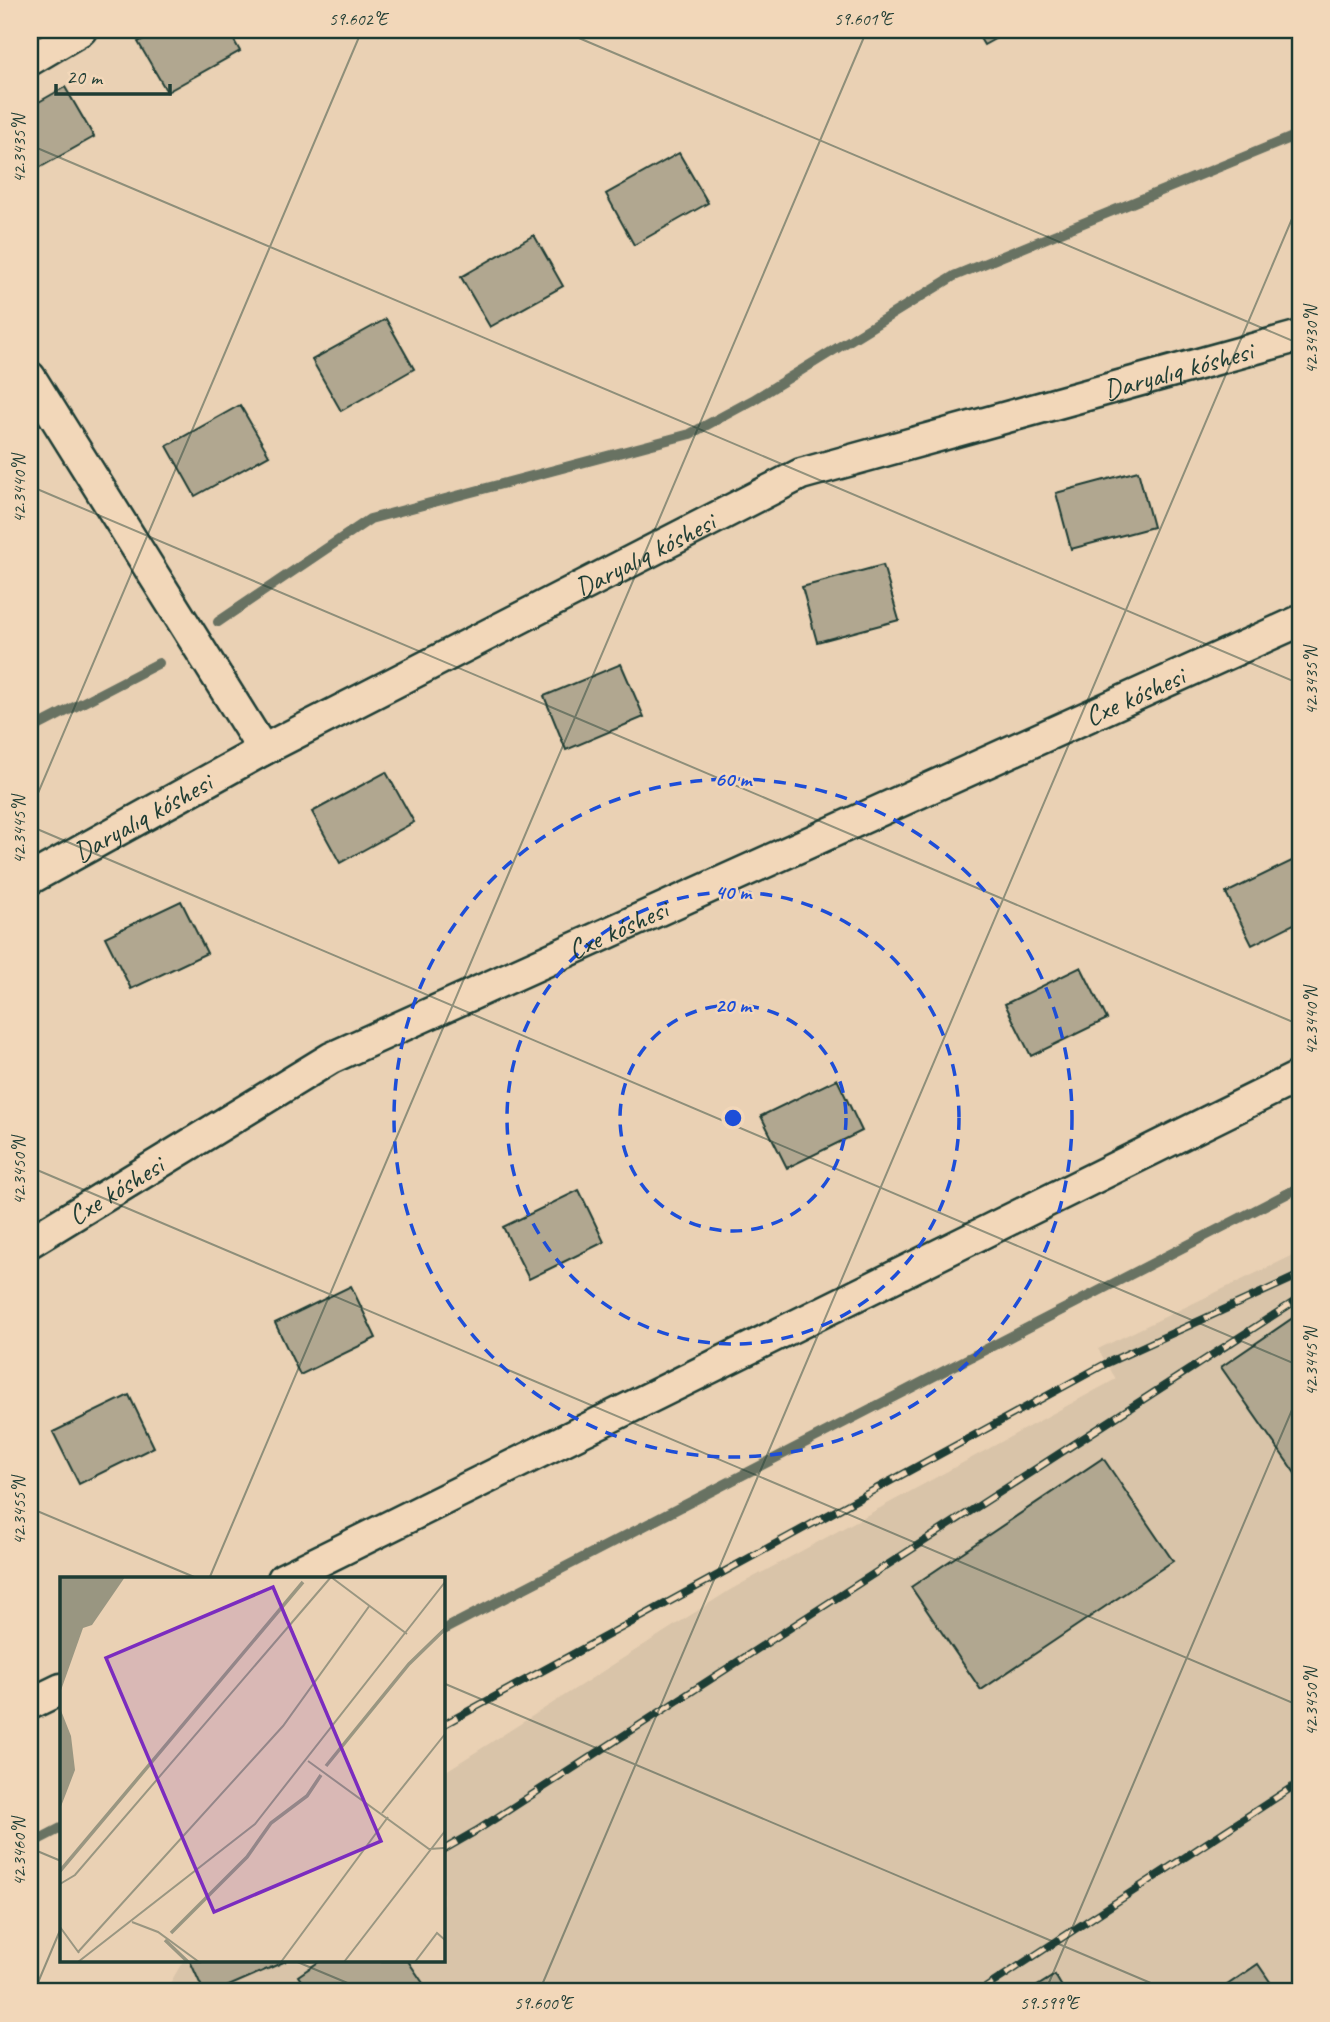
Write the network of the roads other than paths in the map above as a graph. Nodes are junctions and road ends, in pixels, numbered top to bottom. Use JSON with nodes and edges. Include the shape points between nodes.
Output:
{"nodes":[{"id":1,"x":81,"y":30,"type":"edge"},
{"id":2,"x":30,"y":60,"type":"edge"},
{"id":3,"x":1300,"y":337,"type":"edge"},
{"id":4,"x":30,"y":377,"type":"edge"},
{"id":5,"x":1300,"y":621,"type":"edge"},
{"id":6,"x":263,"y":750,"type":"junction"},
{"id":7,"x":30,"y":879,"type":"edge"},
{"id":8,"x":1300,"y":1076,"type":"edge"},
{"id":9,"x":30,"y":1242,"type":"edge"},
{"id":10,"x":287,"y":1577,"type":"edge"},
{"id":11,"x":60,"y":1689,"type":"edge"},
{"id":12,"x":30,"y":1704,"type":"edge"}],
"edges":[{"from":1,"to":2,"type":"street"},
{"from":3,"to":6,"type":"street","name":"Daryalıq kóshesi","via":[[801,474]]},
{"from":4,"to":6,"type":"street"},
{"from":5,"to":9,"type":"street","name":"Cxe kóshesi","via":[[331,1058]]},
{"from":6,"to":7,"type":"street","name":"Daryalıq kóshesi"},
{"from":8,"to":10,"type":"street"},
{"from":11,"to":12,"type":"street"}]}
